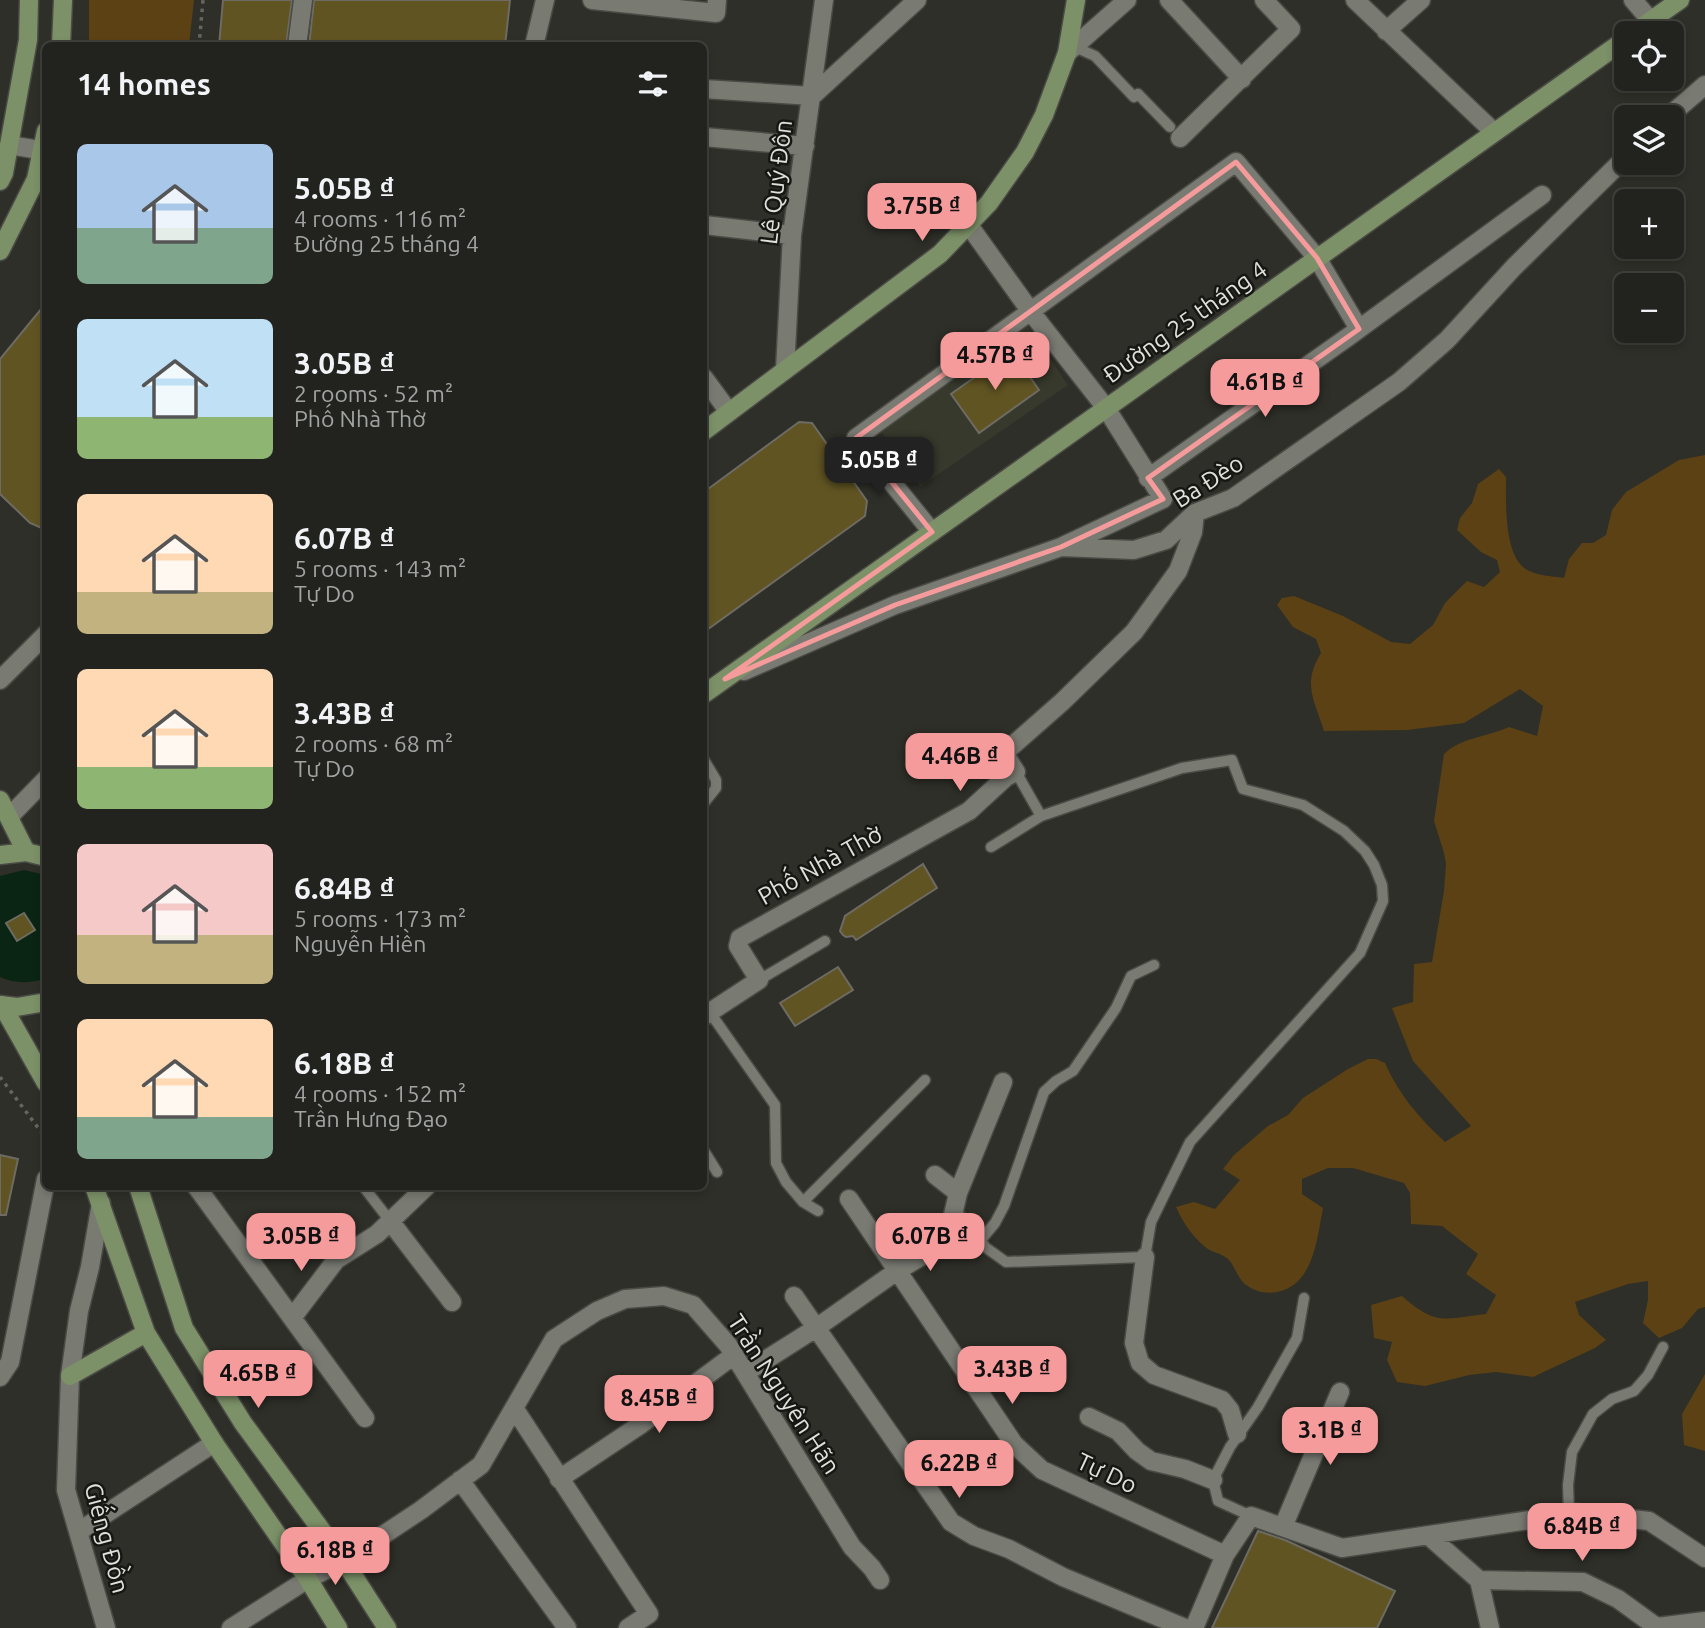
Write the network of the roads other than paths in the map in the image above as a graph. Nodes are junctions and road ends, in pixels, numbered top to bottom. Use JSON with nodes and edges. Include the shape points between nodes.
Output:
{"nodes":[{"id":1,"x":29,"y":0,"type":"edge"},
{"id":2,"x":63,"y":0,"type":"edge"},
{"id":3,"x":303,"y":0,"type":"edge"},
{"id":4,"x":545,"y":0,"type":"edge"},
{"id":5,"x":592,"y":0,"type":"edge"},
{"id":6,"x":717,"y":0,"type":"edge"},
{"id":7,"x":824,"y":0,"type":"edge"},
{"id":8,"x":917,"y":0,"type":"edge"},
{"id":9,"x":1076,"y":0,"type":"edge"},
{"id":10,"x":1127,"y":0,"type":"edge"},
{"id":11,"x":1169,"y":0,"type":"edge"},
{"id":12,"x":1264,"y":0,"type":"edge"},
{"id":13,"x":1355,"y":0,"type":"edge"},
{"id":14,"x":1421,"y":0,"type":"edge"},
{"id":15,"x":1633,"y":0,"type":"edge"},
{"id":16,"x":1680,"y":0,"type":"edge"},
{"id":17,"x":1651,"y":21,"type":"joint"},
{"id":18,"x":1386,"y":31,"type":"junction"},
{"id":19,"x":61,"y":42,"type":"edge"},
{"id":20,"x":298,"y":42,"type":"edge"},
{"id":21,"x":535,"y":42,"type":"edge"},
{"id":22,"x":1614,"y":47,"type":"edge"},
{"id":23,"x":1071,"y":50,"type":"junction"},
{"id":24,"x":1242,"y":79,"type":"junction"},
{"id":25,"x":1705,"y":85,"type":"edge"},
{"id":26,"x":707,"y":89,"type":"edge"},
{"id":27,"x":812,"y":96,"type":"junction"},
{"id":28,"x":1682,"y":105,"type":"edge"},
{"id":29,"x":1494,"y":132,"type":"junction"},
{"id":30,"x":1175,"y":133,"type":"joint"},
{"id":31,"x":707,"y":137,"type":"edge"},
{"id":32,"x":9,"y":145,"type":"junction"},
{"id":33,"x":805,"y":146,"type":"junction"},
{"id":34,"x":42,"y":151,"type":"edge"},
{"id":35,"x":42,"y":158,"type":"edge"},
{"id":36,"x":1614,"y":169,"type":"edge"},
{"id":37,"x":0,"y":181,"type":"edge"},
{"id":38,"x":1542,"y":195,"type":"dead end"},
{"id":39,"x":968,"y":224,"type":"junction"},
{"id":40,"x":707,"y":225,"type":"edge"},
{"id":41,"x":792,"y":235,"type":"junction"},
{"id":42,"x":0,"y":251,"type":"edge"},
{"id":43,"x":1317,"y":258,"type":"junction"},
{"id":44,"x":1031,"y":312,"type":"junction"},
{"id":45,"x":1359,"y":329,"type":"junction"},
{"id":46,"x":785,"y":370,"type":"junction"},
{"id":47,"x":707,"y":381,"type":"edge"},
{"id":48,"x":1106,"y":408,"type":"junction"},
{"id":49,"x":729,"y":412,"type":"junction"},
{"id":50,"x":707,"y":429,"type":"edge"},
{"id":51,"x":1148,"y":478,"type":"junction"},
{"id":52,"x":1195,"y":513,"type":"junction"},
{"id":53,"x":932,"y":532,"type":"junction"},
{"id":54,"x":1061,"y":547,"type":"junction"},
{"id":55,"x":42,"y":638,"type":"edge"},
{"id":56,"x":725,"y":679,"type":"junction"},
{"id":57,"x":0,"y":680,"type":"edge"},
{"id":58,"x":707,"y":692,"type":"edge"},
{"id":59,"x":707,"y":765,"type":"edge"},
{"id":60,"x":1016,"y":772,"type":"junction"},
{"id":61,"x":42,"y":783,"type":"edge"},
{"id":62,"x":707,"y":799,"type":"edge"},
{"id":63,"x":0,"y":800,"type":"edge"},
{"id":64,"x":1041,"y":816,"type":"junction"},
{"id":65,"x":9,"y":817,"type":"junction"},
{"id":66,"x":991,"y":847,"type":"dead end"},
{"id":67,"x":26,"y":852,"type":"junction"},
{"id":68,"x":0,"y":855,"type":"edge"},
{"id":69,"x":42,"y":856,"type":"edge"},
{"id":70,"x":825,"y":941,"type":"dead end"},
{"id":71,"x":1154,"y":965,"type":"dead end"},
{"id":72,"x":759,"y":980,"type":"junction"},
{"id":73,"x":42,"y":1003,"type":"edge"},
{"id":74,"x":1,"y":1005,"type":"edge"},
{"id":75,"x":707,"y":1010,"type":"edge"},
{"id":76,"x":707,"y":1014,"type":"edge"},
{"id":77,"x":42,"y":1076,"type":"edge"},
{"id":78,"x":925,"y":1080,"type":"dead end"},
{"id":79,"x":1003,"y":1082,"type":"dead end"},
{"id":80,"x":707,"y":1156,"type":"edge"},
{"id":81,"x":717,"y":1172,"type":"dead end"},
{"id":82,"x":935,"y":1175,"type":"dead end"},
{"id":83,"x":44,"y":1190,"type":"edge"},
{"id":84,"x":139,"y":1190,"type":"edge"},
{"id":85,"x":199,"y":1190,"type":"edge"},
{"id":86,"x":366,"y":1190,"type":"edge"},
{"id":87,"x":424,"y":1190,"type":"edge"},
{"id":88,"x":958,"y":1193,"type":"junction"},
{"id":89,"x":97,"y":1195,"type":"edge"},
{"id":90,"x":849,"y":1199,"type":"dead end"},
{"id":91,"x":803,"y":1202,"type":"junction"},
{"id":92,"x":818,"y":1211,"type":"dead end"},
{"id":93,"x":954,"y":1215,"type":"junction"},
{"id":94,"x":390,"y":1221,"type":"junction"},
{"id":95,"x":980,"y":1241,"type":"junction"},
{"id":96,"x":1145,"y":1257,"type":"junction"},
{"id":97,"x":897,"y":1271,"type":"junction"},
{"id":98,"x":794,"y":1296,"type":"dead end"},
{"id":99,"x":1304,"y":1298,"type":"dead end"},
{"id":100,"x":452,"y":1302,"type":"dead end"},
{"id":101,"x":292,"y":1318,"type":"junction"},
{"id":102,"x":816,"y":1328,"type":"junction"},
{"id":103,"x":146,"y":1333,"type":"junction"},
{"id":104,"x":1663,"y":1347,"type":"dead end"},
{"id":105,"x":734,"y":1355,"type":"junction"},
{"id":106,"x":746,"y":1373,"type":"junction"},
{"id":107,"x":70,"y":1376,"type":"junction"},
{"id":108,"x":0,"y":1377,"type":"edge"},
{"id":109,"x":1340,"y":1392,"type":"dead end"},
{"id":110,"x":514,"y":1408,"type":"junction"},
{"id":111,"x":1089,"y":1417,"type":"dead end"},
{"id":112,"x":365,"y":1418,"type":"dead end"},
{"id":113,"x":1237,"y":1434,"type":"junction"},
{"id":114,"x":214,"y":1443,"type":"junction"},
{"id":115,"x":559,"y":1479,"type":"junction"},
{"id":116,"x":460,"y":1480,"type":"junction"},
{"id":117,"x":1213,"y":1480,"type":"junction"},
{"id":118,"x":1569,"y":1514,"type":"junction"},
{"id":119,"x":1251,"y":1516,"type":"junction"},
{"id":120,"x":1283,"y":1527,"type":"junction"},
{"id":121,"x":78,"y":1532,"type":"junction"},
{"id":122,"x":1429,"y":1536,"type":"junction"},
{"id":123,"x":1225,"y":1555,"type":"junction"},
{"id":124,"x":1705,"y":1559,"type":"edge"},
{"id":125,"x":344,"y":1561,"type":"junction"},
{"id":126,"x":309,"y":1579,"type":"junction"},
{"id":127,"x":880,"y":1580,"type":"dead end"},
{"id":128,"x":1479,"y":1580,"type":"junction"},
{"id":129,"x":1705,"y":1621,"type":"edge"},
{"id":130,"x":1658,"y":1627,"type":"edge"},
{"id":131,"x":106,"y":1628,"type":"edge"},
{"id":132,"x":231,"y":1628,"type":"edge"},
{"id":133,"x":338,"y":1628,"type":"edge"},
{"id":134,"x":387,"y":1628,"type":"edge"},
{"id":135,"x":567,"y":1628,"type":"edge"},
{"id":136,"x":628,"y":1628,"type":"edge"},
{"id":137,"x":1185,"y":1628,"type":"edge"},
{"id":138,"x":1194,"y":1628,"type":"edge"},
{"id":139,"x":1490,"y":1628,"type":"edge"}],
"edges":[{"from":1,"to":32,"type":"street","via":[[28,40]]},
{"from":2,"to":19,"type":"street"},
{"from":3,"to":20,"type":"street"},
{"from":4,"to":21,"type":"street"},
{"from":5,"to":6,"type":"street","via":[[716,13]]},
{"from":7,"to":27,"type":"street","name":"Lê Quý Đôn"},
{"from":8,"to":27,"type":"street"},
{"from":9,"to":23,"type":"street"},
{"from":10,"to":23,"type":"street"},
{"from":11,"to":24,"type":"street"},
{"from":12,"to":24,"type":"street","via":[[1291,29]]},
{"from":13,"to":18,"type":"street"},
{"from":14,"to":18,"type":"street"},
{"from":15,"to":17,"type":"street"},
{"from":16,"to":17,"type":"street"},
{"from":18,"to":29,"type":"street"},
{"from":22,"to":29,"type":"street","name":"Đường 25 tháng 4"},
{"from":23,"to":30,"type":"lane","via":[[1095,56]]},
{"from":23,"to":39,"type":"street","via":[[1024,152],[989,203]]},
{"from":24,"to":30,"type":"street"},
{"from":25,"to":28,"type":"street"},
{"from":26,"to":27,"type":"street"},
{"from":27,"to":33,"type":"street","name":"Lê Quý Đôn"},
{"from":29,"to":43,"type":"street","name":"Đường 25 tháng 4"},
{"from":31,"to":33,"type":"street"},
{"from":32,"to":34,"type":"street"},
{"from":32,"to":37,"type":"street"},
{"from":33,"to":41,"type":"street","name":"Lê Quý Đôn"},
{"from":35,"to":42,"type":"street"},
{"from":36,"to":52,"type":"street","name":"Ba Đèo","via":[[1447,340],[1399,382],[1233,498]]},
{"from":38,"to":45,"type":"street"},
{"from":39,"to":44,"type":"street"},
{"from":39,"to":46,"type":"street","via":[[940,254]]},
{"from":40,"to":41,"type":"street"},
{"from":41,"to":46,"type":"street","name":"Lê Quý Đôn"},
{"from":43,"to":44,"type":"street","via":[[1236,162]]},
{"from":43,"to":45,"type":"street"},
{"from":43,"to":48,"type":"street","name":"Đường 25 tháng 4"},
{"from":44,"to":48,"type":"street"},
{"from":44,"to":53,"type":"street","via":[[856,438]]},
{"from":45,"to":51,"type":"street"},
{"from":46,"to":49,"type":"street"},
{"from":47,"to":49,"type":"street"},
{"from":48,"to":51,"type":"street"},
{"from":48,"to":53,"type":"street","name":"Đường 25 tháng 4"},
{"from":49,"to":50,"type":"street"},
{"from":51,"to":54,"type":"street","via":[[1163,499]]},
{"from":52,"to":54,"type":"street","name":"Ba Đèo","via":[[1166,540],[1134,551]]},
{"from":52,"to":60,"type":"street","via":[[1193,533],[1178,571],[1134,632],[1004,753]]},
{"from":53,"to":56,"type":"street","name":"Đường 25 tháng 4"},
{"from":54,"to":56,"type":"street","name":"Ba Đèo","via":[[895,605]]},
{"from":55,"to":57,"type":"street"},
{"from":56,"to":58,"type":"street","name":"Đường 25 tháng 4"},
{"from":59,"to":62,"type":"lane","via":[[716,780]]},
{"from":60,"to":64,"type":"lane"},
{"from":60,"to":72,"type":"street","name":"Phố Nhà Thờ","via":[[969,811],[740,938],[738,946]]},
{"from":61,"to":65,"type":"street"},
{"from":63,"to":65,"type":"street"},
{"from":64,"to":66,"type":"lane"},
{"from":64,"to":96,"type":"lane","via":[[1182,768],[1232,760],[1243,789],[1303,805],[1344,831],[1365,851],[1382,885],[1383,901],[1360,953],[1190,1142],[1151,1222]]},
{"from":65,"to":67,"type":"street"},
{"from":67,"to":68,"type":"street"},
{"from":67,"to":69,"type":"street"},
{"from":70,"to":72,"type":"lane"},
{"from":71,"to":95,"type":"lane","via":[[1132,976],[1073,1071],[1044,1092],[1004,1206]]},
{"from":72,"to":75,"type":"street"},
{"from":73,"to":74,"type":"street"},
{"from":74,"to":77,"type":"street"},
{"from":76,"to":91,"type":"lane","via":[[775,1105],[776,1163]]},
{"from":78,"to":91,"type":"lane"},
{"from":79,"to":88,"type":"street"},
{"from":80,"to":81,"type":"lane"},
{"from":82,"to":88,"type":"street"},
{"from":83,"to":108,"type":"street","via":[[10,1362]]},
{"from":84,"to":125,"type":"street","via":[[184,1328],[243,1423]]},
{"from":85,"to":101,"type":"street"},
{"from":86,"to":94,"type":"lane"},
{"from":87,"to":94,"type":"street"},
{"from":88,"to":93,"type":"street"},
{"from":89,"to":103,"type":"street"},
{"from":89,"to":107,"type":"street","name":"Giếng Đồn","via":[[90,1266]]},
{"from":90,"to":97,"type":"street","name":"Tự Do"},
{"from":91,"to":92,"type":"lane"},
{"from":93,"to":95,"type":"lane","via":[[972,1226]]},
{"from":93,"to":97,"type":"street","via":[[950,1228],[932,1250]]},
{"from":94,"to":100,"type":"street"},
{"from":94,"to":101,"type":"street","via":[[336,1260]]},
{"from":95,"to":96,"type":"lane","via":[[1006,1262]]},
{"from":96,"to":113,"type":"street","via":[[1134,1343],[1140,1363],[1154,1375],[1222,1400]]},
{"from":97,"to":102,"type":"street"},
{"from":97,"to":123,"type":"street","name":"Tự Do","via":[[1014,1444],[1042,1470]]},
{"from":98,"to":102,"type":"street"},
{"from":99,"to":113,"type":"lane","via":[[1297,1338]]},
{"from":101,"to":112,"type":"street"},
{"from":102,"to":106,"type":"street"},
{"from":102,"to":137,"type":"street","via":[[951,1522],[1063,1577]]},
{"from":103,"to":107,"type":"street"},
{"from":103,"to":114,"type":"street"},
{"from":104,"to":118,"type":"lane","via":[[1634,1391],[1612,1399],[1593,1415],[1572,1452]]},
{"from":105,"to":106,"type":"street","name":"Trần Nguyên Hãn"},
{"from":105,"to":110,"type":"street","name":"Trần Nguyên Hãn","via":[[693,1305],[664,1296],[625,1299],[554,1339]]},
{"from":105,"to":115,"type":"street"},
{"from":106,"to":127,"type":"street","name":"Trần Nguyên Hãn","via":[[852,1547]]},
{"from":107,"to":121,"type":"street","name":"Giếng Đồn","via":[[66,1490]]},
{"from":109,"to":120,"type":"street"},
{"from":110,"to":115,"type":"street"},
{"from":110,"to":116,"type":"street","name":"Trần Nguyên Hãn","via":[[481,1465]]},
{"from":111,"to":117,"type":"street","via":[[1118,1431],[1151,1461]]},
{"from":113,"to":117,"type":"lane"},
{"from":114,"to":121,"type":"street"},
{"from":114,"to":126,"type":"street"},
{"from":115,"to":136,"type":"street","via":[[649,1614]]},
{"from":116,"to":125,"type":"street","name":"Trần Nguyên Hãn"},
{"from":116,"to":135,"type":"street"},
{"from":117,"to":119,"type":"lane","via":[[1219,1501]]},
{"from":118,"to":122,"type":"street"},
{"from":118,"to":124,"type":"street","via":[[1649,1521]]},
{"from":119,"to":120,"type":"street"},
{"from":119,"to":123,"type":"street"},
{"from":120,"to":122,"type":"street","via":[[1342,1548]]},
{"from":121,"to":131,"type":"street","name":"Giếng Đồn"},
{"from":122,"to":128,"type":"street"},
{"from":123,"to":138,"type":"street"},
{"from":125,"to":126,"type":"street","name":"Trần Nguyên Hãn"},
{"from":125,"to":134,"type":"street"},
{"from":126,"to":132,"type":"street","name":"Trần Nguyên Hãn"},
{"from":126,"to":133,"type":"street"},
{"from":128,"to":130,"type":"street","via":[[1583,1582],[1618,1598]]},
{"from":128,"to":139,"type":"street"},
{"from":129,"to":130,"type":"street"}]}
